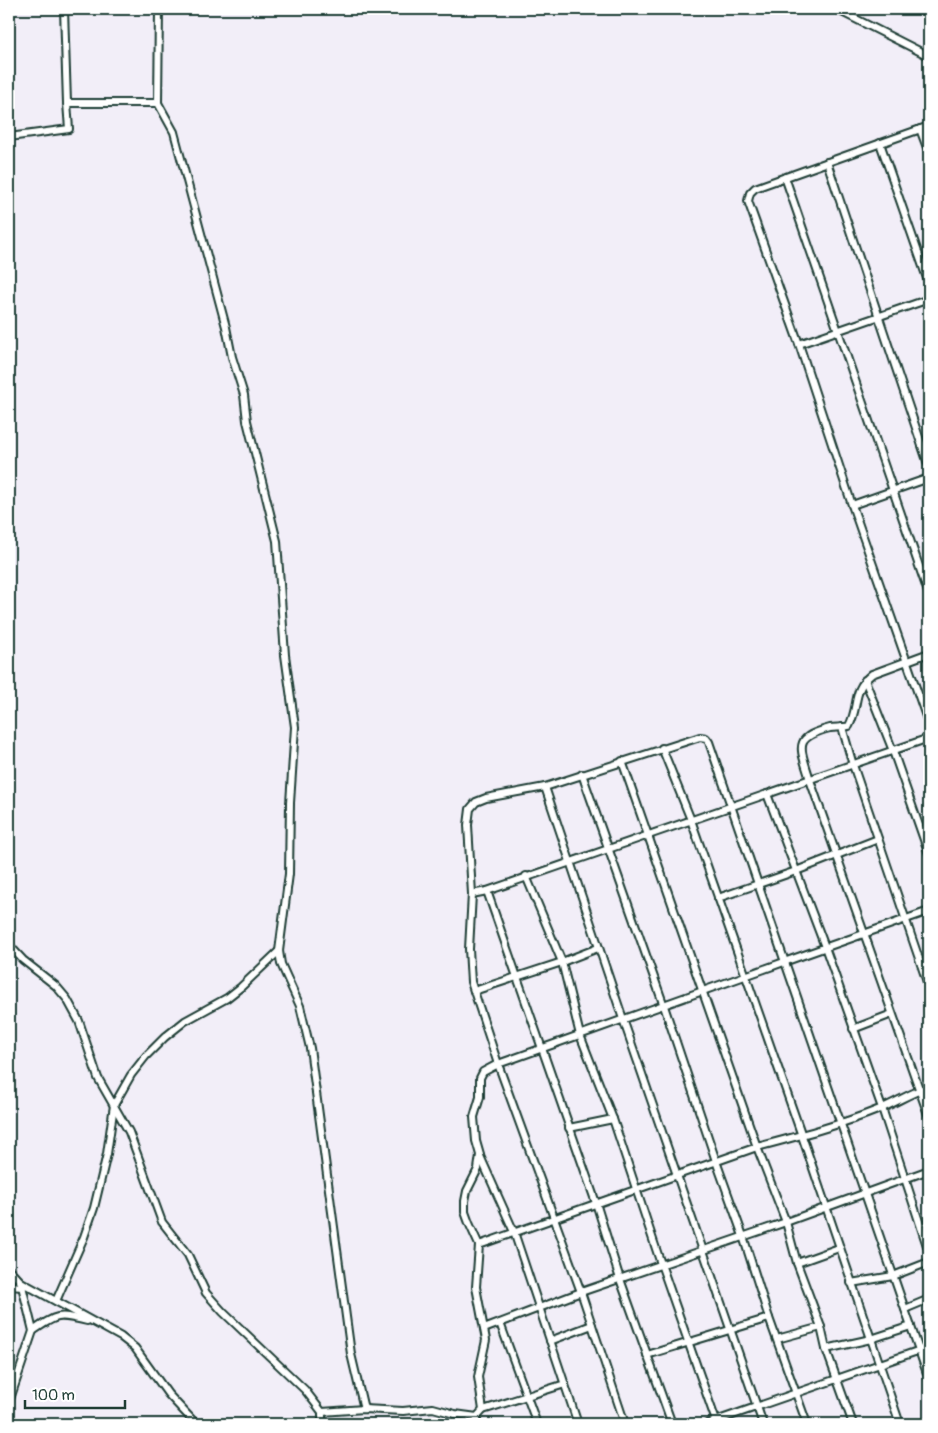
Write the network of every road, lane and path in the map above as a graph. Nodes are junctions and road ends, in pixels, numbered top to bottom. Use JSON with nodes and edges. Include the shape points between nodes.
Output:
{"nodes":[{"id":1,"x":64,"y":9,"type":"edge"},
{"id":2,"x":159,"y":9,"type":"edge"},
{"id":3,"x":836,"y":9,"type":"edge"},
{"id":4,"x":929,"y":56,"type":"edge"},
{"id":5,"x":67,"y":102,"type":"junction"},
{"id":6,"x":158,"y":104,"type":"junction"},
{"id":7,"x":929,"y":126,"type":"edge"},
{"id":8,"x":920,"y":129,"type":"junction"},
{"id":9,"x":9,"y":137,"type":"edge"},
{"id":10,"x":880,"y":143,"type":"junction"},
{"id":11,"x":929,"y":153,"type":"edge"},
{"id":12,"x":827,"y":162,"type":"junction"},
{"id":13,"x":785,"y":177,"type":"junction"},
{"id":14,"x":929,"y":284,"type":"edge"},
{"id":15,"x":929,"y":299,"type":"edge"},
{"id":16,"x":879,"y":316,"type":"junction"},
{"id":17,"x":838,"y":330,"type":"junction"},
{"id":18,"x":799,"y":344,"type":"junction"},
{"id":19,"x":929,"y":467,"type":"edge"},
{"id":20,"x":929,"y":478,"type":"edge"},
{"id":21,"x":893,"y":491,"type":"junction"},
{"id":22,"x":852,"y":505,"type":"junction"},
{"id":23,"x":929,"y":595,"type":"edge"},
{"id":24,"x":929,"y":653,"type":"edge"},
{"id":25,"x":907,"y":661,"type":"junction"},
{"id":26,"x":865,"y":680,"type":"junction"},
{"id":27,"x":929,"y":725,"type":"edge"},
{"id":28,"x":842,"y":727,"type":"junction"},
{"id":29,"x":929,"y":738,"type":"edge"},
{"id":30,"x":662,"y":748,"type":"junction"},
{"id":31,"x":893,"y":751,"type":"junction"},
{"id":32,"x":622,"y":761,"type":"junction"},
{"id":33,"x":853,"y":765,"type":"junction"},
{"id":34,"x":582,"y":774,"type":"junction"},
{"id":35,"x":810,"y":780,"type":"junction"},
{"id":36,"x":545,"y":787,"type":"junction"},
{"id":37,"x":767,"y":794,"type":"junction"},
{"id":38,"x":731,"y":807,"type":"junction"},
{"id":39,"x":691,"y":820,"type":"junction"},
{"id":40,"x":929,"y":828,"type":"edge"},
{"id":41,"x":922,"y":830,"type":"junction"},
{"id":42,"x":648,"y":835,"type":"junction"},
{"id":43,"x":878,"y":839,"type":"junction"},
{"id":44,"x":608,"y":849,"type":"junction"},
{"id":45,"x":929,"y":854,"type":"edge"},
{"id":46,"x":836,"y":855,"type":"junction"},
{"id":47,"x":570,"y":862,"type":"junction"},
{"id":48,"x":796,"y":871,"type":"junction"},
{"id":49,"x":526,"y":876,"type":"junction"},
{"id":50,"x":759,"y":884,"type":"junction"},
{"id":51,"x":487,"y":891,"type":"junction"},
{"id":52,"x":472,"y":894,"type":"junction"},
{"id":53,"x":718,"y":898,"type":"junction"},
{"id":54,"x":929,"y":911,"type":"edge"},
{"id":55,"x":905,"y":919,"type":"junction"},
{"id":56,"x":864,"y":934,"type":"junction"},
{"id":57,"x":9,"y":945,"type":"edge"},
{"id":58,"x":824,"y":947,"type":"junction"},
{"id":59,"x":598,"y":948,"type":"junction"},
{"id":60,"x":279,"y":951,"type":"junction"},
{"id":61,"x":786,"y":961,"type":"junction"},
{"id":62,"x":562,"y":962,"type":"junction"},
{"id":63,"x":745,"y":975,"type":"junction"},
{"id":64,"x":516,"y":978,"type":"junction"},
{"id":65,"x":929,"y":988,"type":"edge"},
{"id":66,"x":702,"y":991,"type":"junction"},
{"id":67,"x":474,"y":992,"type":"junction"},
{"id":68,"x":664,"y":1006,"type":"junction"},
{"id":69,"x":892,"y":1014,"type":"junction"},
{"id":70,"x":623,"y":1020,"type":"junction"},
{"id":71,"x":853,"y":1029,"type":"junction"},
{"id":72,"x":580,"y":1035,"type":"junction"},
{"id":73,"x":541,"y":1049,"type":"junction"},
{"id":74,"x":498,"y":1064,"type":"junction"},
{"id":75,"x":929,"y":1087,"type":"edge"},
{"id":76,"x":919,"y":1090,"type":"junction"},
{"id":77,"x":114,"y":1105,"type":"junction"},
{"id":78,"x":882,"y":1108,"type":"junction"},
{"id":79,"x":929,"y":1117,"type":"edge"},
{"id":80,"x":613,"y":1119,"type":"junction"},
{"id":81,"x":841,"y":1123,"type":"junction"},
{"id":82,"x":569,"y":1128,"type":"junction"},
{"id":83,"x":802,"y":1136,"type":"junction"},
{"id":84,"x":757,"y":1147,"type":"junction"},
{"id":85,"x":480,"y":1155,"type":"junction"},
{"id":86,"x":716,"y":1161,"type":"junction"},
{"id":87,"x":929,"y":1170,"type":"edge"},
{"id":88,"x":676,"y":1175,"type":"junction"},
{"id":89,"x":904,"y":1179,"type":"junction"},
{"id":90,"x":635,"y":1189,"type":"junction"},
{"id":91,"x":866,"y":1193,"type":"junction"},
{"id":92,"x":596,"y":1203,"type":"junction"},
{"id":93,"x":825,"y":1207,"type":"junction"},
{"id":94,"x":554,"y":1217,"type":"junction"},
{"id":95,"x":786,"y":1222,"type":"junction"},
{"id":96,"x":514,"y":1232,"type":"junction"},
{"id":97,"x":743,"y":1236,"type":"junction"},
{"id":98,"x":478,"y":1244,"type":"junction"},
{"id":99,"x":839,"y":1248,"type":"junction"},
{"id":100,"x":703,"y":1250,"type":"junction"},
{"id":101,"x":929,"y":1252,"type":"edge"},
{"id":102,"x":929,"y":1262,"type":"edge"},
{"id":103,"x":797,"y":1263,"type":"junction"},
{"id":104,"x":661,"y":1264,"type":"junction"},
{"id":105,"x":9,"y":1269,"type":"edge"},
{"id":106,"x":893,"y":1276,"type":"junction"},
{"id":107,"x":620,"y":1278,"type":"junction"},
{"id":108,"x":851,"y":1284,"type":"junction"},
{"id":109,"x":22,"y":1285,"type":"junction"},
{"id":110,"x":9,"y":1286,"type":"edge"},
{"id":111,"x":581,"y":1292,"type":"junction"},
{"id":112,"x":929,"y":1299,"type":"edge"},
{"id":113,"x":56,"y":1301,"type":"junction"},
{"id":114,"x":539,"y":1309,"type":"junction"},
{"id":115,"x":905,"y":1309,"type":"junction"},
{"id":116,"x":769,"y":1318,"type":"junction"},
{"id":117,"x":96,"y":1322,"type":"junction"},
{"id":118,"x":500,"y":1323,"type":"junction"},
{"id":119,"x":592,"y":1325,"type":"junction"},
{"id":120,"x":911,"y":1326,"type":"junction"},
{"id":121,"x":821,"y":1327,"type":"junction"},
{"id":122,"x":484,"y":1329,"type":"junction"},
{"id":123,"x":729,"y":1329,"type":"junction"},
{"id":124,"x":33,"y":1331,"type":"junction"},
{"id":125,"x":777,"y":1339,"type":"junction"},
{"id":126,"x":871,"y":1339,"type":"junction"},
{"id":127,"x":550,"y":1341,"type":"junction"},
{"id":128,"x":688,"y":1342,"type":"junction"},
{"id":129,"x":929,"y":1347,"type":"edge"},
{"id":130,"x":826,"y":1349,"type":"junction"},
{"id":131,"x":919,"y":1350,"type":"junction"},
{"id":132,"x":647,"y":1355,"type":"junction"},
{"id":133,"x":879,"y":1364,"type":"junction"},
{"id":134,"x":837,"y":1379,"type":"junction"},
{"id":135,"x":929,"y":1379,"type":"edge"},
{"id":136,"x":565,"y":1384,"type":"junction"},
{"id":137,"x":795,"y":1392,"type":"junction"},
{"id":138,"x":528,"y":1397,"type":"junction"},
{"id":139,"x":9,"y":1402,"type":"edge"},
{"id":140,"x":757,"y":1407,"type":"junction"},
{"id":141,"x":364,"y":1409,"type":"junction"},
{"id":142,"x":483,"y":1410,"type":"junction"},
{"id":143,"x":322,"y":1412,"type":"junction"},
{"id":144,"x":477,"y":1421,"type":"edge"},
{"id":145,"x":716,"y":1423,"type":"edge"},
{"id":146,"x":196,"y":1424,"type":"edge"},
{"id":147,"x":322,"y":1424,"type":"edge"},
{"id":148,"x":537,"y":1424,"type":"edge"},
{"id":149,"x":578,"y":1424,"type":"edge"},
{"id":150,"x":625,"y":1424,"type":"edge"},
{"id":151,"x":672,"y":1424,"type":"edge"},
{"id":152,"x":707,"y":1424,"type":"edge"},
{"id":153,"x":762,"y":1424,"type":"edge"},
{"id":154,"x":807,"y":1424,"type":"edge"},
{"id":155,"x":853,"y":1424,"type":"edge"},
{"id":156,"x":900,"y":1424,"type":"edge"}],
"edges":[{"from":1,"to":5,"type":"street"},
{"from":2,"to":6,"type":"street"},
{"from":3,"to":4,"type":"street"},
{"from":5,"to":6,"type":"street"},
{"from":5,"to":9,"type":"street","via":[[69,130]]},
{"from":6,"to":60,"type":"street","via":[[174,132],[244,395],[247,421],[276,535],[285,655],[295,727],[288,874]]},
{"from":7,"to":8,"type":"street"},
{"from":8,"to":10,"type":"street"},
{"from":8,"to":11,"type":"street"},
{"from":10,"to":12,"type":"street"},
{"from":10,"to":14,"type":"street"},
{"from":12,"to":13,"type":"street"},
{"from":12,"to":16,"type":"street"},
{"from":13,"to":17,"type":"street"},
{"from":13,"to":18,"type":"street","via":[[755,188],[748,201]]},
{"from":15,"to":16,"type":"street"},
{"from":16,"to":17,"type":"street"},
{"from":16,"to":19,"type":"street"},
{"from":17,"to":18,"type":"street"},
{"from":17,"to":21,"type":"street"},
{"from":18,"to":22,"type":"street"},
{"from":20,"to":21,"type":"street"},
{"from":21,"to":22,"type":"street"},
{"from":21,"to":23,"type":"street"},
{"from":22,"to":25,"type":"street"},
{"from":24,"to":25,"type":"street"},
{"from":25,"to":26,"type":"street","via":[[872,674]]},
{"from":25,"to":27,"type":"street"},
{"from":26,"to":28,"type":"street","via":[[858,690],[851,723]]},
{"from":26,"to":31,"type":"street"},
{"from":28,"to":33,"type":"street"},
{"from":28,"to":35,"type":"street","via":[[830,728],[803,740],[801,746]]},
{"from":29,"to":31,"type":"street"},
{"from":30,"to":32,"type":"street"},
{"from":30,"to":38,"type":"street","via":[[700,736],[706,738]]},
{"from":30,"to":39,"type":"street"},
{"from":31,"to":33,"type":"street"},
{"from":31,"to":41,"type":"street"},
{"from":32,"to":34,"type":"street"},
{"from":32,"to":42,"type":"street"},
{"from":33,"to":35,"type":"street"},
{"from":33,"to":43,"type":"street"},
{"from":34,"to":36,"type":"street"},
{"from":34,"to":44,"type":"street"},
{"from":35,"to":37,"type":"street"},
{"from":35,"to":46,"type":"street"},
{"from":36,"to":47,"type":"street"},
{"from":36,"to":52,"type":"street","via":[[486,798],[470,809]]},
{"from":37,"to":38,"type":"street"},
{"from":37,"to":48,"type":"street"},
{"from":38,"to":39,"type":"street"},
{"from":38,"to":50,"type":"street"},
{"from":39,"to":42,"type":"street"},
{"from":39,"to":53,"type":"street"},
{"from":40,"to":41,"type":"street"},
{"from":41,"to":45,"type":"street"},
{"from":42,"to":44,"type":"street"},
{"from":42,"to":66,"type":"street"},
{"from":43,"to":46,"type":"street"},
{"from":43,"to":55,"type":"street"},
{"from":44,"to":47,"type":"street"},
{"from":44,"to":68,"type":"street"},
{"from":46,"to":48,"type":"street"},
{"from":46,"to":56,"type":"street"},
{"from":47,"to":49,"type":"street"},
{"from":47,"to":59,"type":"street"},
{"from":48,"to":50,"type":"street"},
{"from":48,"to":58,"type":"street"},
{"from":49,"to":51,"type":"street"},
{"from":49,"to":62,"type":"street"},
{"from":50,"to":53,"type":"street"},
{"from":50,"to":61,"type":"street"},
{"from":51,"to":52,"type":"street"},
{"from":51,"to":64,"type":"street"},
{"from":52,"to":67,"type":"street","via":[[469,949],[470,982]]},
{"from":53,"to":63,"type":"street"},
{"from":54,"to":55,"type":"street"},
{"from":55,"to":56,"type":"street"},
{"from":55,"to":65,"type":"street"},
{"from":56,"to":58,"type":"street"},
{"from":56,"to":69,"type":"street"},
{"from":57,"to":77,"type":"street","via":[[56,986],[67,1000],[79,1021],[98,1078]]},
{"from":58,"to":61,"type":"street"},
{"from":58,"to":71,"type":"street"},
{"from":59,"to":62,"type":"street"},
{"from":59,"to":70,"type":"street"},
{"from":60,"to":77,"type":"street","via":[[227,998],[185,1021],[165,1037],[131,1075]]},
{"from":60,"to":141,"type":"street","via":[[281,964],[300,1006],[310,1048],[350,1345]]},
{"from":61,"to":63,"type":"street"},
{"from":61,"to":81,"type":"street"},
{"from":62,"to":64,"type":"street"},
{"from":62,"to":72,"type":"street"},
{"from":63,"to":66,"type":"street"},
{"from":63,"to":83,"type":"street"},
{"from":64,"to":67,"type":"street"},
{"from":64,"to":73,"type":"street"},
{"from":66,"to":68,"type":"street"},
{"from":66,"to":84,"type":"street"},
{"from":67,"to":74,"type":"street"},
{"from":68,"to":70,"type":"street"},
{"from":68,"to":86,"type":"street"},
{"from":69,"to":71,"type":"street"},
{"from":69,"to":76,"type":"street"},
{"from":70,"to":72,"type":"street"},
{"from":70,"to":88,"type":"street"},
{"from":71,"to":78,"type":"street"},
{"from":72,"to":73,"type":"street"},
{"from":72,"to":80,"type":"street"},
{"from":73,"to":74,"type":"street"},
{"from":73,"to":82,"type":"street"},
{"from":74,"to":85,"type":"street","via":[[481,1074],[480,1097],[474,1117]]},
{"from":74,"to":94,"type":"street"},
{"from":75,"to":76,"type":"street"},
{"from":76,"to":78,"type":"street"},
{"from":76,"to":79,"type":"street"},
{"from":77,"to":113,"type":"street","via":[[94,1208]]},
{"from":77,"to":143,"type":"street","via":[[129,1132],[162,1222],[188,1255],[206,1292],[305,1390]]},
{"from":78,"to":81,"type":"street"},
{"from":78,"to":89,"type":"street"},
{"from":80,"to":82,"type":"street"},
{"from":80,"to":90,"type":"street"},
{"from":81,"to":83,"type":"street"},
{"from":81,"to":91,"type":"street"},
{"from":82,"to":92,"type":"street"},
{"from":83,"to":84,"type":"street"},
{"from":83,"to":93,"type":"street"},
{"from":84,"to":86,"type":"street"},
{"from":84,"to":95,"type":"street"},
{"from":85,"to":96,"type":"street"},
{"from":85,"to":98,"type":"street","via":[[478,1170],[465,1201],[465,1212]]},
{"from":86,"to":88,"type":"street"},
{"from":86,"to":97,"type":"street"},
{"from":87,"to":89,"type":"street"},
{"from":88,"to":90,"type":"street"},
{"from":88,"to":100,"type":"street"},
{"from":89,"to":91,"type":"street"},
{"from":89,"to":101,"type":"street"},
{"from":90,"to":92,"type":"street"},
{"from":90,"to":104,"type":"street"},
{"from":91,"to":93,"type":"street"},
{"from":91,"to":106,"type":"street"},
{"from":92,"to":94,"type":"street"},
{"from":92,"to":107,"type":"street"},
{"from":93,"to":95,"type":"street"},
{"from":93,"to":99,"type":"street"},
{"from":94,"to":96,"type":"street"},
{"from":94,"to":111,"type":"street"},
{"from":95,"to":97,"type":"street"},
{"from":95,"to":103,"type":"street"},
{"from":96,"to":98,"type":"street"},
{"from":96,"to":114,"type":"street"},
{"from":97,"to":100,"type":"street"},
{"from":97,"to":116,"type":"street"},
{"from":98,"to":122,"type":"street","via":[[476,1287]]},
{"from":99,"to":103,"type":"street"},
{"from":99,"to":108,"type":"street"},
{"from":100,"to":104,"type":"street"},
{"from":100,"to":123,"type":"street"},
{"from":102,"to":106,"type":"street"},
{"from":103,"to":121,"type":"street"},
{"from":104,"to":107,"type":"street"},
{"from":104,"to":128,"type":"street"},
{"from":105,"to":109,"type":"street"},
{"from":106,"to":108,"type":"street"},
{"from":106,"to":115,"type":"street"},
{"from":107,"to":111,"type":"street"},
{"from":107,"to":132,"type":"street"},
{"from":108,"to":126,"type":"street"},
{"from":109,"to":110,"type":"street"},
{"from":109,"to":113,"type":"street"},
{"from":109,"to":124,"type":"street"},
{"from":111,"to":114,"type":"street"},
{"from":111,"to":119,"type":"street"},
{"from":112,"to":115,"type":"street"},
{"from":113,"to":117,"type":"street"},
{"from":114,"to":118,"type":"street"},
{"from":114,"to":127,"type":"street"},
{"from":115,"to":120,"type":"street"},
{"from":116,"to":123,"type":"street"},
{"from":116,"to":125,"type":"street"},
{"from":117,"to":124,"type":"street","via":[[56,1316]]},
{"from":117,"to":146,"type":"street","via":[[135,1348],[168,1394]]},
{"from":118,"to":122,"type":"street"},
{"from":118,"to":138,"type":"street"},
{"from":119,"to":127,"type":"street"},
{"from":119,"to":150,"type":"street"},
{"from":120,"to":126,"type":"street"},
{"from":120,"to":131,"type":"street"},
{"from":121,"to":125,"type":"street"},
{"from":121,"to":130,"type":"street"},
{"from":122,"to":142,"type":"street","via":[[486,1347],[478,1377]]},
{"from":123,"to":128,"type":"street"},
{"from":123,"to":140,"type":"street"},
{"from":124,"to":139,"type":"street"},
{"from":125,"to":137,"type":"street"},
{"from":126,"to":130,"type":"street"},
{"from":126,"to":133,"type":"street"},
{"from":127,"to":136,"type":"street"},
{"from":128,"to":132,"type":"street"},
{"from":128,"to":145,"type":"street"},
{"from":129,"to":131,"type":"street"},
{"from":130,"to":134,"type":"street"},
{"from":131,"to":133,"type":"street"},
{"from":131,"to":135,"type":"street"},
{"from":132,"to":151,"type":"street"},
{"from":133,"to":134,"type":"street"},
{"from":133,"to":156,"type":"street"},
{"from":134,"to":137,"type":"street"},
{"from":134,"to":155,"type":"street"},
{"from":136,"to":138,"type":"street"},
{"from":136,"to":149,"type":"street"},
{"from":137,"to":140,"type":"street"},
{"from":137,"to":154,"type":"street"},
{"from":138,"to":142,"type":"street"},
{"from":138,"to":148,"type":"street"},
{"from":140,"to":145,"type":"street"},
{"from":140,"to":153,"type":"street"},
{"from":141,"to":143,"type":"street"},
{"from":141,"to":144,"type":"street","via":[[433,1408]]},
{"from":142,"to":144,"type":"street"},
{"from":143,"to":147,"type":"street"},
{"from":145,"to":152,"type":"street"}]}
